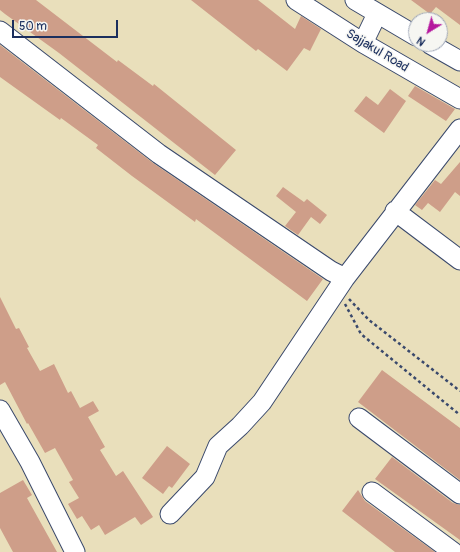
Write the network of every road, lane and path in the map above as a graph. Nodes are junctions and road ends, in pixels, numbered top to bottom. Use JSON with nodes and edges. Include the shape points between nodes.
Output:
{"nodes":[{"id":1,"x":296,"y":0,"type":"edge"},
{"id":2,"x":355,"y":0,"type":"edge"},
{"id":3,"x":377,"y":14,"type":"junction"},
{"id":4,"x":0,"y":31,"type":"edge"},
{"id":5,"x":408,"y":31,"type":"edge"},
{"id":6,"x":363,"y":43,"type":"junction"},
{"id":7,"x":444,"y":52,"type":"edge"},
{"id":8,"x":460,"y":61,"type":"edge"},
{"id":9,"x":460,"y":100,"type":"edge"},
{"id":10,"x":460,"y":129,"type":"edge"},
{"id":11,"x":395,"y":211,"type":"junction"},
{"id":12,"x":460,"y":260,"type":"edge"},
{"id":13,"x":341,"y":284,"type":"junction"},
{"id":14,"x":460,"y":391,"type":"edge"},
{"id":15,"x":0,"y":410,"type":"edge"},
{"id":16,"x":460,"y":415,"type":"edge"},
{"id":17,"x":359,"y":418,"type":"dead end"},
{"id":18,"x":372,"y":492,"type":"dead end"},
{"id":19,"x":460,"y":494,"type":"edge"},
{"id":20,"x":170,"y":514,"type":"dead end"},
{"id":21,"x":75,"y":552,"type":"edge"},
{"id":22,"x":453,"y":552,"type":"edge"}],
"edges":[{"from":1,"to":6,"type":"street","name":"Sajjakul Road"},
{"from":2,"to":3,"type":"street"},
{"from":3,"to":5,"type":"street"},
{"from":3,"to":6,"type":"street"},
{"from":4,"to":13,"type":"street","via":[[159,154],[331,271]]},
{"from":6,"to":9,"type":"street","name":"Sajjakul Road"},
{"from":7,"to":8,"type":"street"},
{"from":10,"to":11,"type":"street"},
{"from":11,"to":12,"type":"street"},
{"from":11,"to":13,"type":"street"},
{"from":13,"to":14,"type":"path","via":[[369,320]]},
{"from":13,"to":16,"type":"path","via":[[361,334]]},
{"from":13,"to":20,"type":"street","via":[[262,402],[218,446],[205,477]]},
{"from":15,"to":21,"type":"street","via":[[30,462]]},
{"from":17,"to":19,"type":"street"},
{"from":18,"to":22,"type":"street"}]}
